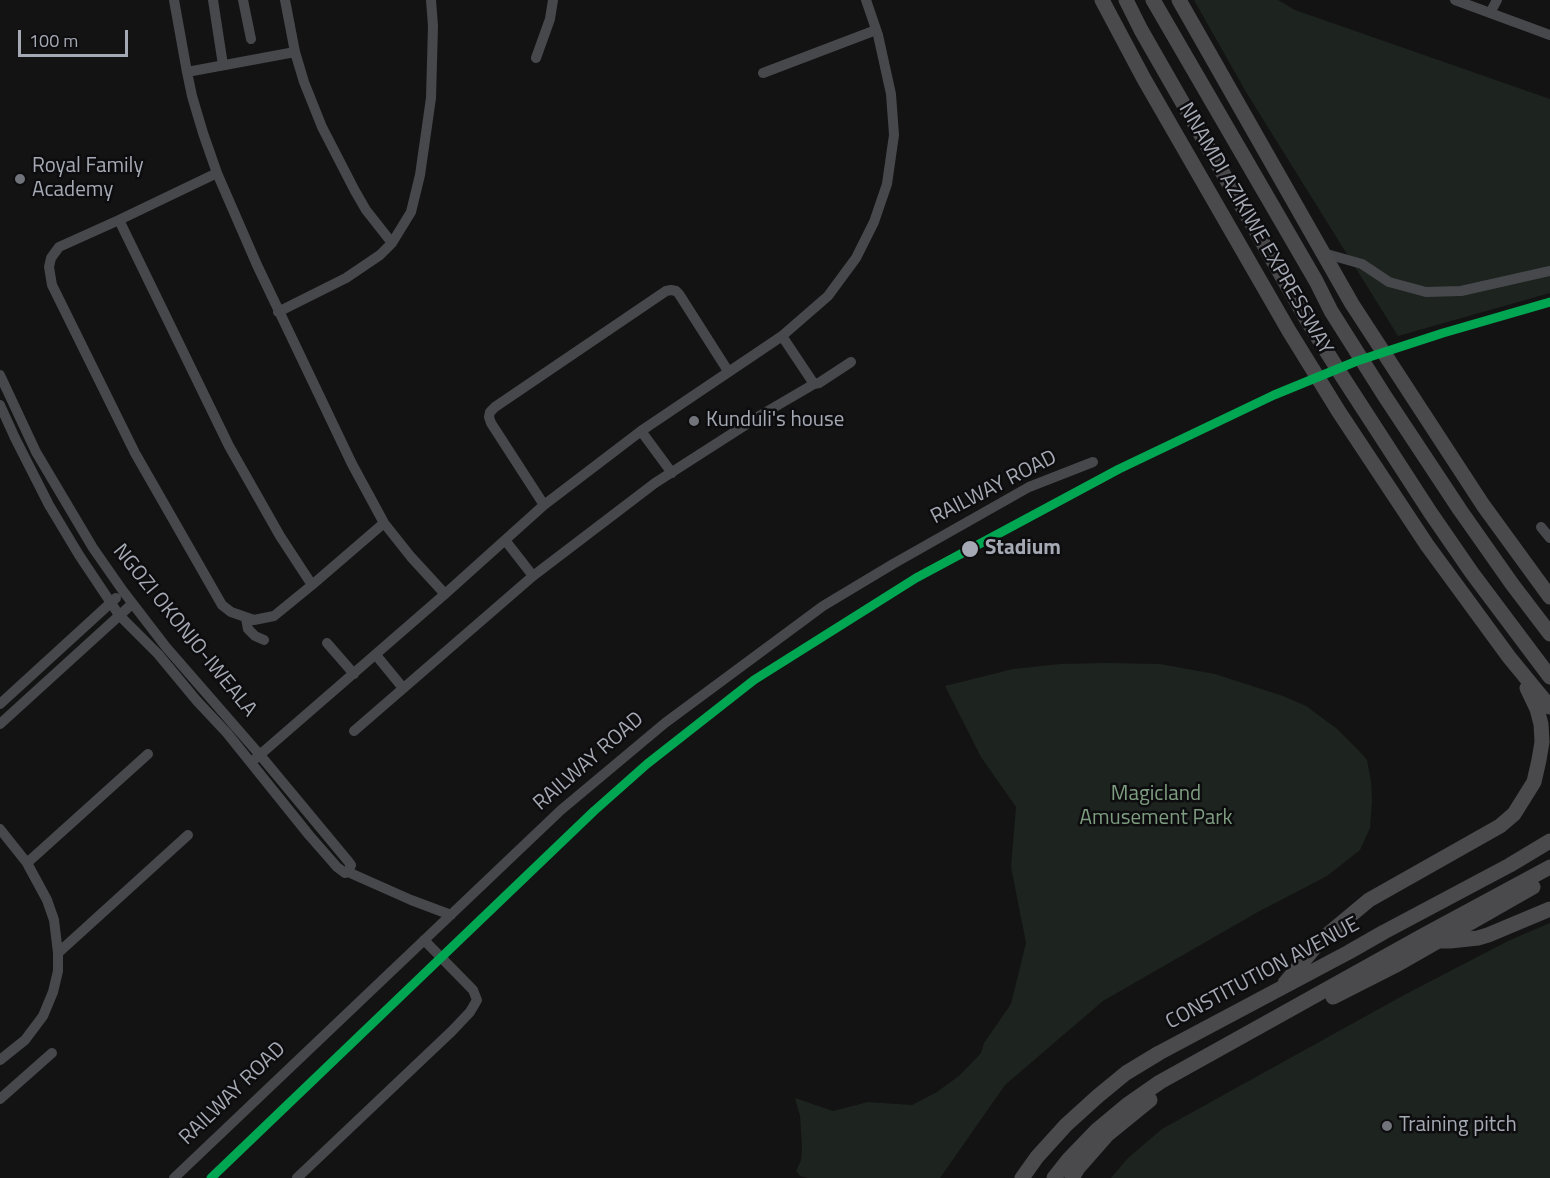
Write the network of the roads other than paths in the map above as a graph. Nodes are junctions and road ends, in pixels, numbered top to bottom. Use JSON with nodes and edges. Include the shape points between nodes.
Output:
{"nodes":[{"id":1,"x":174,"y":0,"type":"edge"},
{"id":2,"x":213,"y":0,"type":"edge"},
{"id":3,"x":243,"y":0,"type":"edge"},
{"id":4,"x":285,"y":0,"type":"edge"},
{"id":5,"x":431,"y":0,"type":"edge"},
{"id":6,"x":553,"y":0,"type":"edge"},
{"id":7,"x":866,"y":0,"type":"edge"},
{"id":8,"x":1102,"y":0,"type":"edge"},
{"id":9,"x":1112,"y":0,"type":"edge"},
{"id":10,"x":1126,"y":0,"type":"edge"},
{"id":11,"x":1153,"y":0,"type":"edge"},
{"id":12,"x":1179,"y":0,"type":"edge"},
{"id":13,"x":1455,"y":0,"type":"edge"},
{"id":14,"x":1497,"y":0,"type":"edge"},
{"id":15,"x":1490,"y":13,"type":"junction"},
{"id":16,"x":876,"y":30,"type":"junction"},
{"id":17,"x":1141,"y":30,"type":"junction"},
{"id":18,"x":1550,"y":35,"type":"edge"},
{"id":19,"x":251,"y":39,"type":"dead end"},
{"id":20,"x":295,"y":52,"type":"junction"},
{"id":21,"x":536,"y":58,"type":"dead end"},
{"id":22,"x":224,"y":65,"type":"junction"},
{"id":23,"x":187,"y":72,"type":"junction"},
{"id":24,"x":763,"y":74,"type":"dead end"},
{"id":25,"x":217,"y":173,"type":"junction"},
{"id":26,"x":119,"y":220,"type":"junction"},
{"id":27,"x":392,"y":243,"type":"junction"},
{"id":28,"x":1323,"y":253,"type":"junction"},
{"id":29,"x":1550,"y":271,"type":"edge"},
{"id":30,"x":278,"y":312,"type":"junction"},
{"id":31,"x":782,"y":336,"type":"junction"},
{"id":32,"x":851,"y":362,"type":"dead end"},
{"id":33,"x":729,"y":371,"type":"junction"},
{"id":34,"x":0,"y":375,"type":"edge"},
{"id":35,"x":814,"y":384,"type":"junction"},
{"id":36,"x":0,"y":405,"type":"edge"},
{"id":37,"x":641,"y":431,"type":"junction"},
{"id":38,"x":1094,"y":462,"type":"dead end"},
{"id":39,"x":672,"y":473,"type":"junction"},
{"id":40,"x":544,"y":505,"type":"junction"},
{"id":41,"x":1460,"y":510,"type":"junction"},
{"id":42,"x":1430,"y":512,"type":"junction"},
{"id":43,"x":384,"y":523,"type":"junction"},
{"id":44,"x":1541,"y":527,"type":"dead end"},
{"id":45,"x":1550,"y":538,"type":"edge"},
{"id":46,"x":505,"y":540,"type":"junction"},
{"id":47,"x":533,"y":576,"type":"junction"},
{"id":48,"x":312,"y":585,"type":"junction"},
{"id":49,"x":1455,"y":585,"type":"junction"},
{"id":50,"x":1540,"y":585,"type":"junction"},
{"id":51,"x":123,"y":591,"type":"junction"},
{"id":52,"x":445,"y":594,"type":"junction"},
{"id":53,"x":1550,"y":597,"type":"edge"},
{"id":54,"x":111,"y":602,"type":"junction"},
{"id":55,"x":132,"y":604,"type":"junction"},
{"id":56,"x":119,"y":615,"type":"junction"},
{"id":57,"x":246,"y":618,"type":"junction"},
{"id":58,"x":1550,"y":634,"type":"edge"},
{"id":59,"x":264,"y":640,"type":"dead end"},
{"id":60,"x":327,"y":643,"type":"dead end"},
{"id":61,"x":376,"y":655,"type":"junction"},
{"id":62,"x":1509,"y":657,"type":"junction"},
{"id":63,"x":354,"y":674,"type":"junction"},
{"id":64,"x":1550,"y":677,"type":"edge"},
{"id":65,"x":403,"y":688,"type":"junction"},
{"id":66,"x":0,"y":704,"type":"edge"},
{"id":67,"x":1550,"y":707,"type":"edge"},
{"id":68,"x":0,"y":724,"type":"edge"},
{"id":69,"x":354,"y":731,"type":"dead end"},
{"id":70,"x":148,"y":754,"type":"dead end"},
{"id":71,"x":260,"y":755,"type":"junction"},
{"id":72,"x":251,"y":763,"type":"junction"},
{"id":73,"x":0,"y":829,"type":"edge"},
{"id":74,"x":188,"y":835,"type":"dead end"},
{"id":75,"x":1550,"y":842,"type":"edge"},
{"id":76,"x":27,"y":863,"type":"junction"},
{"id":77,"x":1550,"y":867,"type":"edge"},
{"id":78,"x":348,"y":872,"type":"junction"},
{"id":79,"x":1550,"y":878,"type":"edge"},
{"id":80,"x":1550,"y":909,"type":"edge"},
{"id":81,"x":451,"y":915,"type":"junction"},
{"id":82,"x":424,"y":940,"type":"junction"},
{"id":83,"x":1431,"y":940,"type":"junction"},
{"id":84,"x":58,"y":953,"type":"junction"},
{"id":85,"x":1400,"y":955,"type":"junction"},
{"id":86,"x":1280,"y":989,"type":"junction"},
{"id":87,"x":52,"y":1053,"type":"dead end"},
{"id":88,"x":0,"y":1060,"type":"edge"},
{"id":89,"x":0,"y":1099,"type":"edge"},
{"id":90,"x":1073,"y":1175,"type":"edge"},
{"id":91,"x":174,"y":1178,"type":"edge"},
{"id":92,"x":297,"y":1178,"type":"edge"},
{"id":93,"x":1022,"y":1178,"type":"edge"},
{"id":94,"x":1054,"y":1178,"type":"edge"}],
"edges":[{"from":1,"to":23,"type":"street"},
{"from":2,"to":22,"type":"street"},
{"from":3,"to":19,"type":"street"},
{"from":4,"to":20,"type":"street"},
{"from":5,"to":27,"type":"street","via":[[432,81],[420,175],[411,212]]},
{"from":6,"to":21,"type":"street"},
{"from":7,"to":16,"type":"street"},
{"from":8,"to":49,"type":"highway","name":"NNAMDI AZIKIWE EXPRESSWAY","via":[[1289,331]]},
{"from":9,"to":17,"type":"highway"},
{"from":10,"to":17,"type":"highway","name":"NNAMDI AZIKIWE EXPRESSWAY"},
{"from":11,"to":41,"type":"highway","name":"NNAMDI AZIKIWE EXPRESSWAY","via":[[1331,311]]},
{"from":12,"to":28,"type":"highway"},
{"from":13,"to":15,"type":"street"},
{"from":14,"to":15,"type":"street"},
{"from":15,"to":18,"type":"street"},
{"from":16,"to":24,"type":"street"},
{"from":16,"to":31,"type":"street","via":[[892,104],[894,135],[887,184],[856,258],[828,296]]},
{"from":17,"to":42,"type":"highway","name":"NNAMDI AZIKIWE EXPRESSWAY","via":[[1307,320]]},
{"from":20,"to":22,"type":"street"},
{"from":20,"to":27,"type":"street","via":[[322,127],[343,170],[366,210]]},
{"from":22,"to":23,"type":"street"},
{"from":23,"to":25,"type":"street"},
{"from":25,"to":26,"type":"street"},
{"from":25,"to":30,"type":"street"},
{"from":26,"to":48,"type":"street","via":[[229,446]]},
{"from":26,"to":57,"type":"street","via":[[59,247],[49,267],[52,285],[135,453],[186,544],[222,605]]},
{"from":27,"to":30,"type":"street","via":[[346,278]]},
{"from":28,"to":29,"type":"street","via":[[1362,264],[1389,282],[1425,292],[1461,291]]},
{"from":28,"to":50,"type":"highway","via":[[1483,505]]},
{"from":30,"to":43,"type":"street"},
{"from":31,"to":33,"type":"street"},
{"from":31,"to":35,"type":"street"},
{"from":32,"to":35,"type":"street"},
{"from":33,"to":37,"type":"street"},
{"from":33,"to":40,"type":"street","via":[[679,294],[671,290],[495,407],[490,412],[491,423]]},
{"from":34,"to":51,"type":"street","name":"NGOZI OKONJO-IWEALA","via":[[36,452]]},
{"from":35,"to":39,"type":"street"},
{"from":36,"to":54,"type":"street","name":"NGOZI OKONJO-IWEALA","via":[[50,505]]},
{"from":37,"to":39,"type":"street"},
{"from":37,"to":40,"type":"street"},
{"from":38,"to":81,"type":"street","name":"RAILWAY ROAD","via":[[1021,492],[823,606],[657,730],[561,810]]},
{"from":39,"to":47,"type":"street"},
{"from":40,"to":46,"type":"street"},
{"from":41,"to":50,"type":"highway"},
{"from":41,"to":58,"type":"highway","name":"NNAMDI AZIKIWE EXPRESSWAY"},
{"from":42,"to":49,"type":"highway"},
{"from":42,"to":64,"type":"highway","name":"NNAMDI AZIKIWE EXPRESSWAY"},
{"from":43,"to":48,"type":"street"},
{"from":43,"to":52,"type":"street"},
{"from":44,"to":45,"type":"street"},
{"from":46,"to":47,"type":"street"},
{"from":46,"to":52,"type":"street"},
{"from":47,"to":65,"type":"street"},
{"from":48,"to":57,"type":"street","via":[[274,616]]},
{"from":49,"to":62,"type":"highway","name":"NNAMDI AZIKIWE EXPRESSWAY"},
{"from":50,"to":53,"type":"highway"},
{"from":51,"to":54,"type":"street"},
{"from":51,"to":55,"type":"street","name":"NGOZI OKONJO-IWEALA"},
{"from":52,"to":61,"type":"street"},
{"from":54,"to":56,"type":"street","name":"NGOZI OKONJO-IWEALA"},
{"from":54,"to":66,"type":"street"},
{"from":55,"to":56,"type":"street"},
{"from":55,"to":71,"type":"street","name":"NGOZI OKONJO-IWEALA"},
{"from":56,"to":68,"type":"street"},
{"from":56,"to":72,"type":"street","name":"NGOZI OKONJO-IWEALA","via":[[158,654]]},
{"from":57,"to":59,"type":"street","via":[[248,629]]},
{"from":60,"to":63,"type":"street"},
{"from":61,"to":63,"type":"street"},
{"from":61,"to":65,"type":"street"},
{"from":62,"to":67,"type":"highway","name":"NNAMDI AZIKIWE EXPRESSWAY"},
{"from":62,"to":86,"type":"highway","via":[[1530,692],[1541,724],[1541,751],[1534,782],[1514,814],[1500,826],[1369,900],[1321,940]]},
{"from":63,"to":71,"type":"street"},
{"from":65,"to":69,"type":"street"},
{"from":70,"to":76,"type":"street"},
{"from":71,"to":72,"type":"street"},
{"from":71,"to":78,"type":"street","name":"NGOZI OKONJO-IWEALA","via":[[348,861]]},
{"from":72,"to":78,"type":"street","name":"NGOZI OKONJO-IWEALA","via":[[309,836],[337,867]]},
{"from":73,"to":76,"type":"street"},
{"from":74,"to":84,"type":"street"},
{"from":75,"to":86,"type":"highway","name":"CONSTITUTION AVENUE"},
{"from":76,"to":84,"type":"street","via":[[54,920]]},
{"from":77,"to":83,"type":"highway","name":"CONSTITUTION AVENUE"},
{"from":78,"to":81,"type":"street"},
{"from":79,"to":83,"type":"highway"},
{"from":80,"to":83,"type":"highway","via":[[1478,938]]},
{"from":81,"to":82,"type":"street","name":"RAILWAY ROAD"},
{"from":82,"to":91,"type":"street","name":"RAILWAY ROAD"},
{"from":82,"to":92,"type":"street","via":[[473,990],[477,1000],[470,1012],[407,1075]]},
{"from":83,"to":85,"type":"highway","name":"CONSTITUTION AVENUE"},
{"from":84,"to":88,"type":"street","via":[[58,971],[43,1016],[25,1040]]},
{"from":85,"to":90,"type":"highway","via":[[1148,1101],[1107,1135]]},
{"from":85,"to":94,"type":"highway","name":"CONSTITUTION AVENUE","via":[[1160,1082],[1097,1130]]},
{"from":86,"to":93,"type":"highway","name":"CONSTITUTION AVENUE","via":[[1126,1073],[1066,1125]]},
{"from":87,"to":89,"type":"street"}]}
